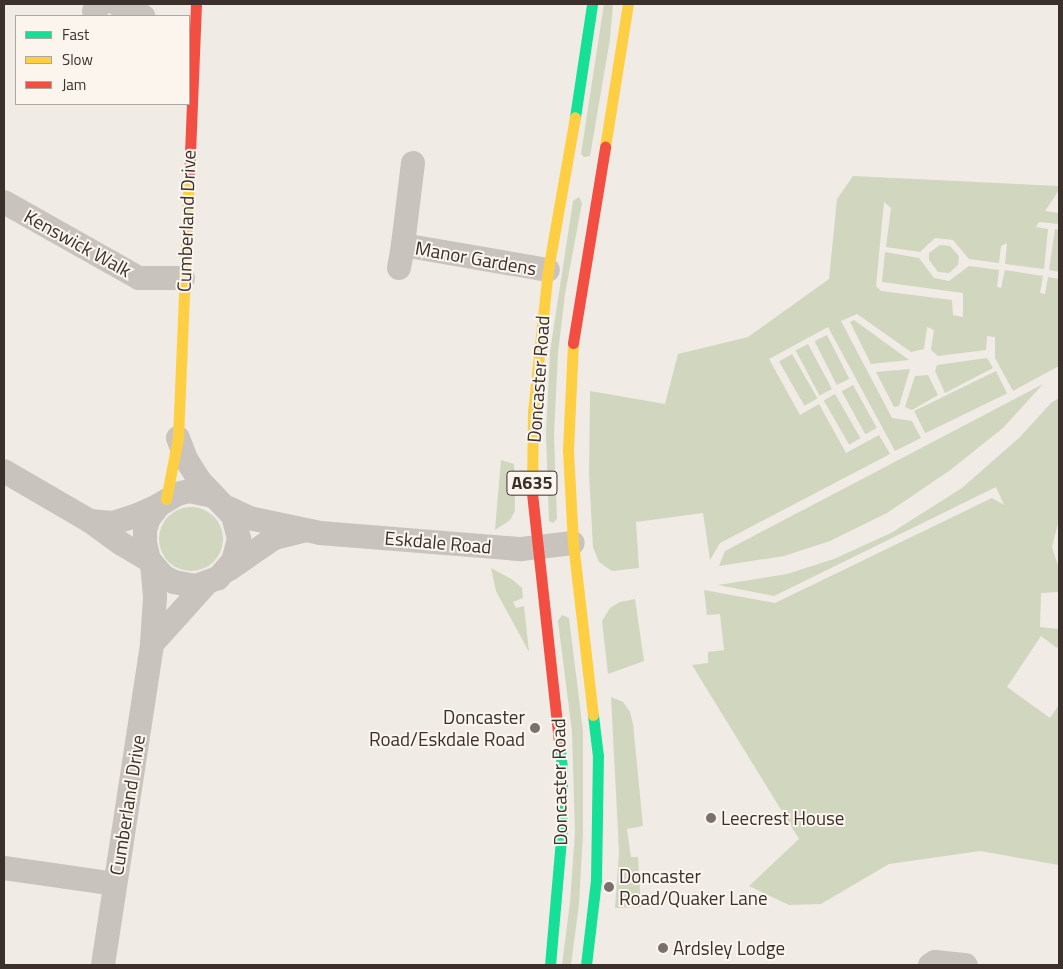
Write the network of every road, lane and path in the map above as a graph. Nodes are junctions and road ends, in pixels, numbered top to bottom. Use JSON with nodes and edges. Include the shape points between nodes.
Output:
{"nodes":[{"id":1,"x":117,"y":4,"type":"edge"},
{"id":2,"x":196,"y":4,"type":"edge"},
{"id":3,"x":592,"y":4,"type":"edge"},
{"id":4,"x":628,"y":4,"type":"edge"},
{"id":5,"x":141,"y":15,"type":"edge"},
{"id":6,"x":191,"y":29,"type":"edge"},
{"id":7,"x":190,"y":60,"type":"edge"},
{"id":8,"x":189,"y":105,"type":"edge"},
{"id":9,"x":413,"y":163,"type":"dead end"},
{"id":10,"x":4,"y":202,"type":"edge"},
{"id":11,"x":548,"y":270,"type":"junction"},
{"id":12,"x":183,"y":278,"type":"junction"},
{"id":13,"x":178,"y":438,"type":"junction"},
{"id":14,"x":4,"y":471,"type":"edge"},
{"id":15,"x":162,"y":502,"type":"junction"},
{"id":16,"x":220,"y":502,"type":"junction"},
{"id":17,"x":90,"y":520,"type":"junction"},
{"id":18,"x":303,"y":531,"type":"junction"},
{"id":19,"x":573,"y":543,"type":"junction"},
{"id":20,"x":538,"y":547,"type":"junction"},
{"id":21,"x":150,"y":562,"type":"junction"},
{"id":22,"x":217,"y":577,"type":"junction"},
{"id":23,"x":152,"y":644,"type":"junction"},
{"id":24,"x":4,"y":868,"type":"edge"},
{"id":25,"x":115,"y":884,"type":"junction"},
{"id":26,"x":103,"y":965,"type":"edge"},
{"id":27,"x":550,"y":965,"type":"edge"},
{"id":28,"x":586,"y":965,"type":"edge"},
{"id":29,"x":930,"y":965,"type":"edge"},
{"id":30,"x":966,"y":965,"type":"edge"}],
"edges":[{"from":1,"to":5,"type":"street"},
{"from":2,"to":6,"type":"main road","name":"Cumberland Drive"},
{"from":3,"to":11,"type":"main road","name":"Doncaster Road","number":"A635","via":[[570,171]]},
{"from":4,"to":19,"type":"main road","name":"Doncaster Road","number":"A635","via":[[597,174],[573,341],[568,451]]},
{"from":6,"to":7,"type":"main road","name":"Cumberland Drive"},
{"from":8,"to":12,"type":"main road","name":"Cumberland Drive"},
{"from":9,"to":11,"type":"street","name":"Manor Gardens","via":[[401,257]]},
{"from":10,"to":12,"type":"street","name":"Kenswick Walk","via":[[139,278]]},
{"from":11,"to":20,"type":"main road","name":"Doncaster Road","number":"A635","via":[[533,412],[532,491]]},
{"from":12,"to":13,"type":"main road","name":"Cumberland Drive"},
{"from":13,"to":15,"type":"main road","name":"Cumberland Drive"},
{"from":13,"to":16,"type":"street","name":"Cumberland Drive","via":[[186,459]]},
{"from":14,"to":17,"type":"street"},
{"from":15,"to":16,"type":"street","via":[[189,492]]},
{"from":15,"to":17,"type":"street","via":[[113,523]]},
{"from":15,"to":21,"type":"street","name":"Cumberland Drive","via":[[149,518],[145,530]]},
{"from":16,"to":18,"type":"street","name":"Eskdale Road","via":[[249,518]]},
{"from":16,"to":22,"type":"street","name":"Cumberland Drive","via":[[238,527],[239,539],[235,556]]},
{"from":17,"to":21,"type":"street"},
{"from":18,"to":20,"type":"street","name":"Eskdale Road","via":[[522,549]]},
{"from":18,"to":22,"type":"street","name":"Eskdale Road","via":[[274,538]]},
{"from":19,"to":20,"type":"street","name":"Eskdale Road"},
{"from":19,"to":28,"type":"main road","name":"Doncaster Road","number":"A635","via":[[598,756],[596,880]]},
{"from":20,"to":27,"type":"main road","name":"Doncaster Road","number":"A635","via":[[562,768],[562,829]]},
{"from":21,"to":22,"type":"street","via":[[164,577],[185,585]]},
{"from":21,"to":23,"type":"street","name":"Cumberland Drive","via":[[155,597]]},
{"from":22,"to":23,"type":"street","name":"Cumberland Drive"},
{"from":23,"to":25,"type":"street","name":"Cumberland Drive"},
{"from":24,"to":25,"type":"street"},
{"from":25,"to":26,"type":"street","name":"Cumberland Drive"},
{"from":29,"to":30,"type":"street","via":[[935,962]]}]}
